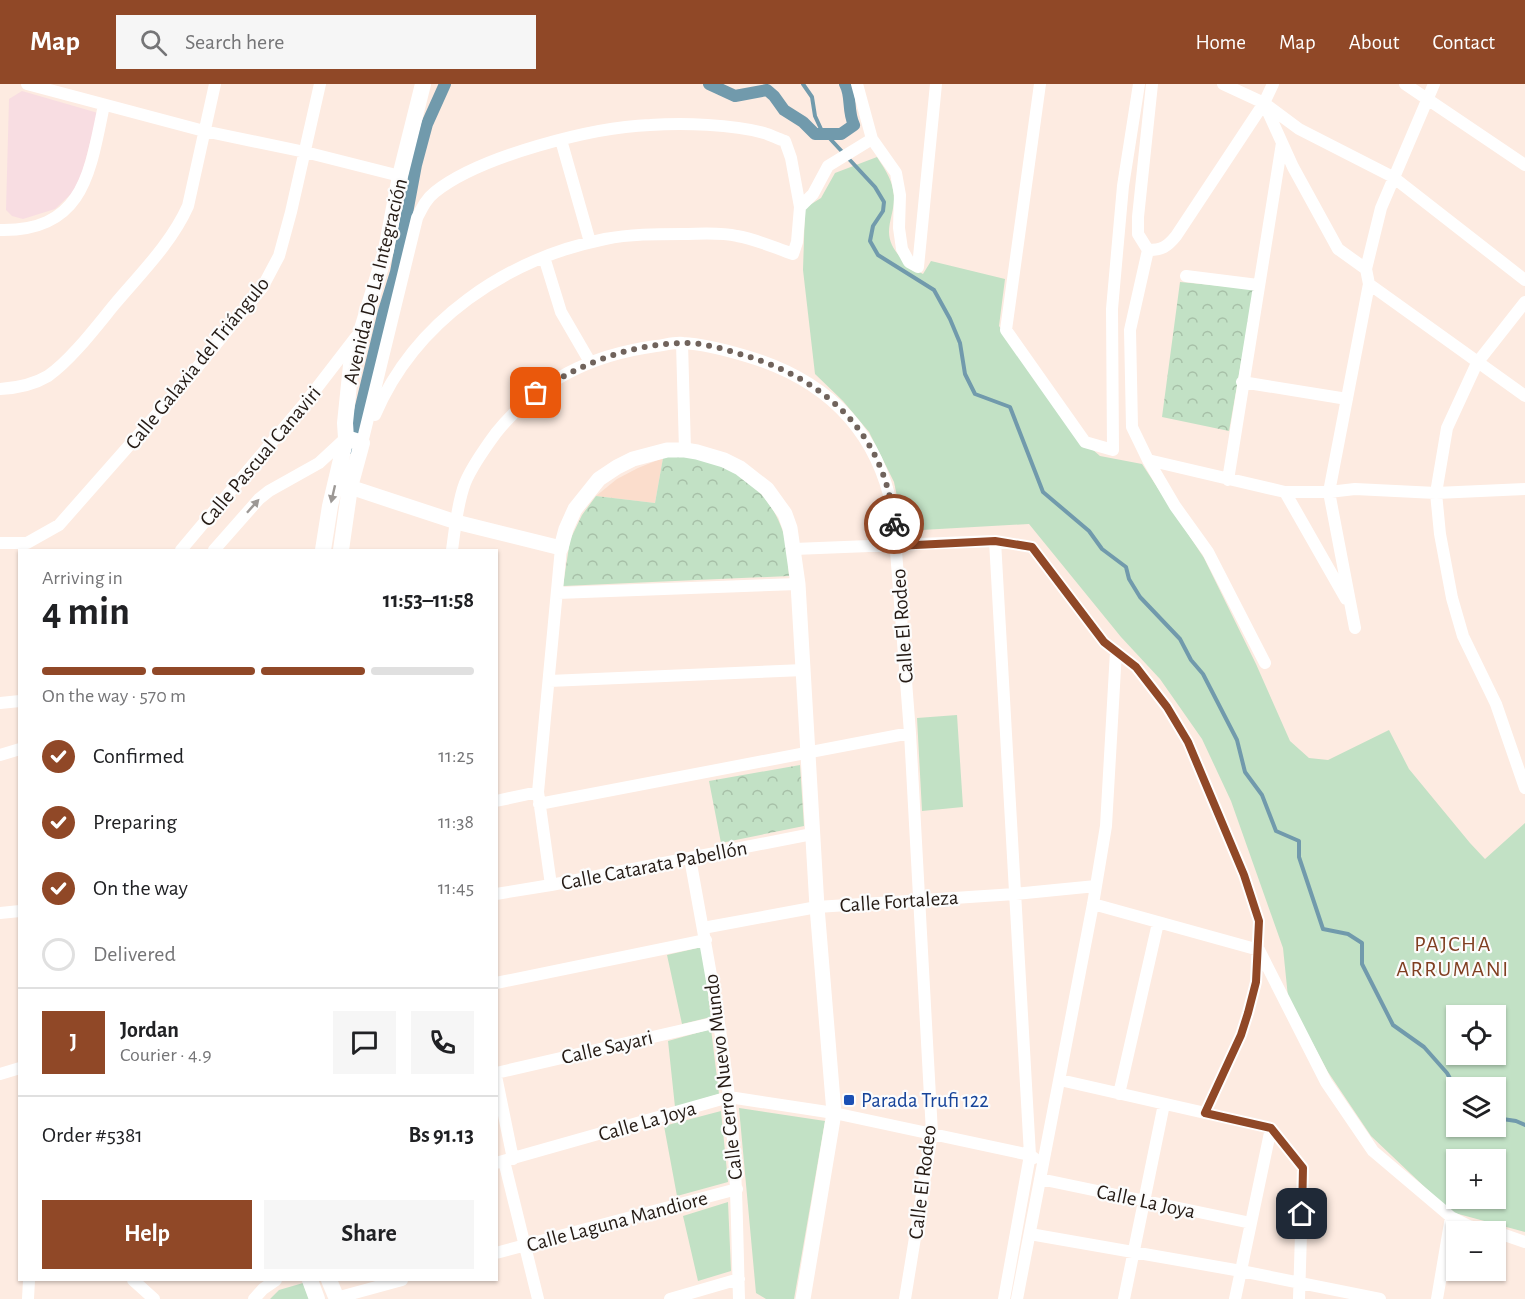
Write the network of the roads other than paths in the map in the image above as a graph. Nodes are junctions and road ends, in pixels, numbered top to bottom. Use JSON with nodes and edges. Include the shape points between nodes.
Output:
{"nodes":[{"id":1,"x":27,"y":84,"type":"edge"},
{"id":2,"x":215,"y":84,"type":"edge"},
{"id":3,"x":320,"y":84,"type":"edge"},
{"id":4,"x":423,"y":84,"type":"edge"},
{"id":5,"x":857,"y":84,"type":"edge"},
{"id":6,"x":936,"y":84,"type":"edge"},
{"id":7,"x":1040,"y":84,"type":"edge"},
{"id":8,"x":1138,"y":84,"type":"edge"},
{"id":9,"x":1152,"y":84,"type":"edge"},
{"id":10,"x":1223,"y":84,"type":"edge"},
{"id":11,"x":1273,"y":84,"type":"edge"},
{"id":12,"x":1405,"y":84,"type":"edge"},
{"id":13,"x":1434,"y":84,"type":"edge"},
{"id":14,"x":1427,"y":100,"type":"junction"},
{"id":15,"x":1264,"y":103,"type":"junction"},
{"id":16,"x":104,"y":105,"type":"junction"},
{"id":17,"x":204,"y":131,"type":"junction"},
{"id":18,"x":872,"y":139,"type":"junction"},
{"id":19,"x":561,"y":140,"type":"junction"},
{"id":20,"x":1282,"y":142,"type":"junction"},
{"id":21,"x":305,"y":152,"type":"junction"},
{"id":22,"x":1525,"y":165,"type":"edge"},
{"id":23,"x":400,"y":176,"type":"junction"},
{"id":24,"x":1393,"y":177,"type":"junction"},
{"id":25,"x":800,"y":207,"type":"junction"},
{"id":26,"x":0,"y":230,"type":"edge"},
{"id":27,"x":590,"y":243,"type":"junction"},
{"id":28,"x":1148,"y":250,"type":"junction"},
{"id":29,"x":544,"y":257,"type":"junction"},
{"id":30,"x":1366,"y":269,"type":"junction"},
{"id":31,"x":1186,"y":276,"type":"dead end"},
{"id":32,"x":1525,"y":280,"type":"edge"},
{"id":33,"x":1369,"y":284,"type":"junction"},
{"id":34,"x":1258,"y":285,"type":"junction"},
{"id":35,"x":1525,"y":302,"type":"edge"},
{"id":36,"x":360,"y":331,"type":"junction"},
{"id":37,"x":682,"y":343,"type":"junction"},
{"id":38,"x":590,"y":362,"type":"junction"},
{"id":39,"x":1477,"y":363,"type":"junction"},
{"id":40,"x":1242,"y":382,"type":"junction"},
{"id":41,"x":0,"y":389,"type":"edge"},
{"id":42,"x":1525,"y":396,"type":"edge"},
{"id":43,"x":1347,"y":399,"type":"junction"},
{"id":44,"x":346,"y":438,"type":"junction"},
{"id":45,"x":362,"y":443,"type":"junction"},
{"id":46,"x":685,"y":450,"type":"junction"},
{"id":47,"x":1148,"y":460,"type":"junction"},
{"id":48,"x":1228,"y":480,"type":"junction"},
{"id":49,"x":350,"y":487,"type":"junction"},
{"id":50,"x":1525,"y":489,"type":"edge"},
{"id":51,"x":1286,"y":492,"type":"junction"},
{"id":52,"x":1329,"y":492,"type":"junction"},
{"id":53,"x":1436,"y":493,"type":"junction"},
{"id":54,"x":456,"y":522,"type":"junction"},
{"id":55,"x":995,"y":541,"type":"junction"},
{"id":56,"x":0,"y":543,"type":"edge"},
{"id":57,"x":896,"y":546,"type":"junction"},
{"id":58,"x":561,"y":548,"type":"junction"},
{"id":59,"x":182,"y":549,"type":"edge"},
{"id":60,"x":215,"y":549,"type":"edge"},
{"id":61,"x":323,"y":549,"type":"edge"},
{"id":62,"x":341,"y":549,"type":"edge"},
{"id":63,"x":452,"y":549,"type":"edge"},
{"id":64,"x":794,"y":549,"type":"junction"},
{"id":65,"x":798,"y":584,"type":"junction"},
{"id":66,"x":557,"y":594,"type":"junction"},
{"id":67,"x":1351,"y":608,"type":"junction"},
{"id":68,"x":1354,"y":628,"type":"dead end"},
{"id":69,"x":1116,"y":651,"type":"junction"},
{"id":70,"x":1265,"y":663,"type":"dead end"},
{"id":71,"x":804,"y":670,"type":"junction"},
{"id":72,"x":549,"y":681,"type":"junction"},
{"id":73,"x":18,"y":701,"type":"edge"},
{"id":74,"x":0,"y":703,"type":"edge"},
{"id":75,"x":909,"y":733,"type":"junction"},
{"id":76,"x":18,"y":750,"type":"edge"},
{"id":77,"x":0,"y":754,"type":"edge"},
{"id":78,"x":807,"y":754,"type":"junction"},
{"id":79,"x":1525,"y":788,"type":"edge"},
{"id":80,"x":538,"y":798,"type":"junction"},
{"id":81,"x":498,"y":801,"type":"edge"},
{"id":82,"x":812,"y":834,"type":"junction"},
{"id":83,"x":690,"y":858,"type":"junction"},
{"id":84,"x":551,"y":885,"type":"junction"},
{"id":85,"x":1096,"y":886,"type":"junction"},
{"id":86,"x":498,"y":894,"type":"edge"},
{"id":87,"x":1015,"y":894,"type":"junction"},
{"id":88,"x":919,"y":899,"type":"junction"},
{"id":89,"x":1093,"y":904,"type":"junction"},
{"id":90,"x":817,"y":907,"type":"junction"},
{"id":91,"x":18,"y":910,"type":"edge"},
{"id":92,"x":0,"y":913,"type":"edge"},
{"id":93,"x":1158,"y":922,"type":"junction"},
{"id":94,"x":704,"y":934,"type":"junction"},
{"id":95,"x":1259,"y":950,"type":"junction"},
{"id":96,"x":498,"y":983,"type":"edge"},
{"id":97,"x":718,"y":1022,"type":"junction"},
{"id":98,"x":18,"y":1069,"type":"edge"},
{"id":99,"x":0,"y":1074,"type":"edge"},
{"id":100,"x":498,"y":1075,"type":"edge"},
{"id":101,"x":1060,"y":1080,"type":"junction"},
{"id":102,"x":1119,"y":1094,"type":"junction"},
{"id":103,"x":498,"y":1096,"type":"edge"},
{"id":104,"x":729,"y":1097,"type":"junction"},
{"id":105,"x":1164,"y":1104,"type":"junction"},
{"id":106,"x":834,"y":1113,"type":"junction"},
{"id":107,"x":1205,"y":1113,"type":"junction"},
{"id":108,"x":1271,"y":1128,"type":"junction"},
{"id":109,"x":932,"y":1133,"type":"junction"},
{"id":110,"x":1030,"y":1155,"type":"junction"},
{"id":111,"x":504,"y":1161,"type":"edge"},
{"id":112,"x":1043,"y":1165,"type":"junction"},
{"id":113,"x":1040,"y":1179,"type":"junction"},
{"id":114,"x":737,"y":1189,"type":"junction"},
{"id":115,"x":1144,"y":1200,"type":"junction"},
{"id":116,"x":1450,"y":1216,"type":"junction"},
{"id":117,"x":1460,"y":1221,"type":"edge"},
{"id":118,"x":1251,"y":1223,"type":"junction"},
{"id":119,"x":1030,"y":1234,"type":"junction"},
{"id":120,"x":1506,"y":1236,"type":"edge"},
{"id":121,"x":1525,"y":1242,"type":"edge"},
{"id":122,"x":525,"y":1246,"type":"junction"},
{"id":123,"x":1133,"y":1251,"type":"junction"},
{"id":124,"x":498,"y":1253,"type":"edge"},
{"id":125,"x":1240,"y":1271,"type":"junction"},
{"id":126,"x":739,"y":1279,"type":"junction"},
{"id":127,"x":29,"y":1281,"type":"edge"},
{"id":128,"x":275,"y":1281,"type":"edge"},
{"id":129,"x":310,"y":1281,"type":"edge"},
{"id":130,"x":329,"y":1281,"type":"edge"},
{"id":131,"x":398,"y":1281,"type":"edge"},
{"id":132,"x":139,"y":1282,"type":"edge"},
{"id":133,"x":1300,"y":1283,"type":"junction"},
{"id":134,"x":336,"y":1298,"type":"edge"},
{"id":135,"x":677,"y":1298,"type":"edge"},
{"id":136,"x":28,"y":1299,"type":"edge"},
{"id":137,"x":154,"y":1299,"type":"edge"},
{"id":138,"x":254,"y":1299,"type":"edge"},
{"id":139,"x":317,"y":1299,"type":"edge"},
{"id":140,"x":538,"y":1299,"type":"edge"},
{"id":141,"x":739,"y":1299,"type":"edge"},
{"id":142,"x":803,"y":1299,"type":"edge"},
{"id":143,"x":905,"y":1299,"type":"edge"},
{"id":144,"x":1004,"y":1299,"type":"edge"},
{"id":145,"x":1017,"y":1299,"type":"edge"},
{"id":146,"x":1124,"y":1299,"type":"edge"},
{"id":147,"x":1235,"y":1299,"type":"edge"},
{"id":148,"x":1299,"y":1299,"type":"edge"},
{"id":149,"x":1380,"y":1299,"type":"edge"},
{"id":150,"x":1437,"y":1299,"type":"edge"}],
"edges":[{"from":1,"to":16,"type":"street"},
{"from":2,"to":17,"type":"street"},
{"from":3,"to":21,"type":"street","name":"Calle Galaxia del Triángulo"},
{"from":4,"to":23,"type":"main road","name":"Avenida De La Integración"},
{"from":5,"to":18,"type":"street"},
{"from":6,"to":18,"type":"street","via":[[918,267],[909,262],[902,249],[896,173]]},
{"from":7,"to":8,"type":"street","via":[[1006,330],[1085,442],[1113,450],[1112,309],[1123,186]]},
{"from":9,"to":28,"type":"street","via":[[1138,217],[1138,234]]},
{"from":10,"to":15,"type":"street"},
{"from":11,"to":15,"type":"street"},
{"from":12,"to":14,"type":"street"},
{"from":13,"to":14,"type":"street"},
{"from":14,"to":22,"type":"street"},
{"from":14,"to":24,"type":"street"},
{"from":15,"to":20,"type":"street"},
{"from":15,"to":24,"type":"street","via":[[1299,129]]},
{"from":15,"to":28,"type":"street","via":[[1168,247]]},
{"from":16,"to":17,"type":"street"},
{"from":16,"to":26,"type":"street","via":[[85,184],[71,205],[50,221],[23,231]]},
{"from":17,"to":21,"type":"street"},
{"from":17,"to":41,"type":"street","via":[[188,206],[169,240],[58,367],[23,387]]},
{"from":18,"to":25,"type":"street","via":[[828,166],[813,194]]},
{"from":19,"to":25,"type":"street","via":[[647,125],[766,133],[785,141]]},
{"from":19,"to":27,"type":"street"},
{"from":19,"to":45,"type":"street","name":"Avenida De La Integración","via":[[489,162],[435,191],[424,202]]},
{"from":20,"to":30,"type":"street","via":[[1338,249]]},
{"from":20,"to":34,"type":"street"},
{"from":21,"to":23,"type":"street"},
{"from":21,"to":56,"type":"street","name":"Calle Galaxia del Triángulo","via":[[279,256],[262,288],[59,525],[27,543]]},
{"from":23,"to":36,"type":"main road","name":"Avenida De La Integración","via":[[386,250]]},
{"from":24,"to":30,"type":"street"},
{"from":24,"to":32,"type":"street"},
{"from":25,"to":27,"type":"street","via":[[793,254],[737,235],[635,235]]},
{"from":27,"to":29,"type":"street"},
{"from":28,"to":47,"type":"street","via":[[1130,330],[1132,427]]},
{"from":29,"to":38,"type":"street","via":[[561,312]]},
{"from":29,"to":45,"type":"street","via":[[477,292],[429,333],[395,377]]},
{"from":30,"to":33,"type":"street"},
{"from":31,"to":34,"type":"street"},
{"from":33,"to":39,"type":"street"},
{"from":33,"to":43,"type":"street"},
{"from":34,"to":40,"type":"street"},
{"from":35,"to":39,"type":"street"},
{"from":36,"to":44,"type":"main road","name":"Avenida De La Integración","via":[[351,364]]},
{"from":36,"to":59,"type":"street","name":"Calle Pascual Canaviri"},
{"from":37,"to":38,"type":"street","name":"Calle El Rodeo","via":[[636,349]]},
{"from":37,"to":46,"type":"street"},
{"from":37,"to":57,"type":"street","name":"Calle El Rodeo","via":[[758,359],[828,396],[848,415],[879,464],[889,490]]},
{"from":38,"to":54,"type":"street","name":"Calle El Rodeo","via":[[562,375],[511,415],[485,447],[465,483]]},
{"from":39,"to":42,"type":"street"},
{"from":39,"to":53,"type":"street","via":[[1447,428]]},
{"from":40,"to":43,"type":"street"},
{"from":40,"to":48,"type":"street"},
{"from":43,"to":52,"type":"street"},
{"from":44,"to":45,"type":"main road"},
{"from":60,"to":44,"type":"street","name":"Calle Pascual Canaviri","one_way":true,"via":[[259,499],[319,463]]},
{"from":44,"to":61,"type":"main road","name":"Avenida De La Integración","one_way":true},
{"from":45,"to":49,"type":"main road","name":"Avenida De La Integración"},
{"from":46,"to":58,"type":"street","via":[[667,450],[633,459],[599,479],[575,509]]},
{"from":46,"to":64,"type":"street","via":[[724,460],[757,480],[785,514]]},
{"from":47,"to":48,"type":"street"},
{"from":47,"to":70,"type":"street","via":[[1208,552]]},
{"from":48,"to":51,"type":"street"},
{"from":49,"to":54,"type":"street"},
{"from":49,"to":62,"type":"main road","name":"Avenida De La Integración"},
{"from":50,"to":53,"type":"street"},
{"from":51,"to":52,"type":"street"},
{"from":51,"to":67,"type":"street"},
{"from":52,"to":53,"type":"street","via":[[1355,489]]},
{"from":52,"to":67,"type":"street"},
{"from":53,"to":79,"type":"street","via":[[1452,598],[1463,636],[1496,704]]},
{"from":54,"to":58,"type":"street"},
{"from":54,"to":63,"type":"street","name":"Calle El Rodeo"},
{"from":55,"to":57,"type":"street"},
{"from":55,"to":69,"type":"street","via":[[1032,547],[1104,642]]},
{"from":55,"to":87,"type":"street"},
{"from":57,"to":64,"type":"street"},
{"from":57,"to":75,"type":"street","name":"Calle El Rodeo"},
{"from":58,"to":66,"type":"street"},
{"from":64,"to":65,"type":"street"},
{"from":65,"to":66,"type":"street"},
{"from":65,"to":71,"type":"street"},
{"from":66,"to":72,"type":"street"},
{"from":67,"to":68,"type":"street"},
{"from":69,"to":85,"type":"street","via":[[1106,826]]},
{"from":69,"to":95,"type":"street","via":[[1136,667],[1188,742],[1244,875],[1259,921]]},
{"from":71,"to":72,"type":"street"},
{"from":71,"to":78,"type":"street"},
{"from":72,"to":80,"type":"street"},
{"from":73,"to":74,"type":"street"},
{"from":75,"to":78,"type":"street"},
{"from":75,"to":88,"type":"street","name":"Calle El Rodeo"},
{"from":76,"to":77,"type":"street"},
{"from":78,"to":80,"type":"street"},
{"from":78,"to":82,"type":"street"},
{"from":80,"to":81,"type":"street"},
{"from":80,"to":84,"type":"street"},
{"from":82,"to":83,"type":"street","name":"Calle Catarata Pabellón"},
{"from":82,"to":90,"type":"street"},
{"from":83,"to":84,"type":"street","name":"Calle Catarata Pabellón"},
{"from":83,"to":94,"type":"street","name":"Calle Cerro Nuevo Mundo"},
{"from":84,"to":86,"type":"street","name":"Calle Catarata Pabellón"},
{"from":85,"to":87,"type":"street","name":"Calle Fortaleza"},
{"from":85,"to":89,"type":"street"},
{"from":87,"to":88,"type":"street","name":"Calle Fortaleza"},
{"from":87,"to":110,"type":"street"},
{"from":88,"to":90,"type":"street","name":"Calle Fortaleza"},
{"from":88,"to":109,"type":"street","name":"Calle El Rodeo"},
{"from":89,"to":93,"type":"street"},
{"from":89,"to":101,"type":"street"},
{"from":90,"to":94,"type":"street","name":"Calle Fortaleza"},
{"from":90,"to":106,"type":"street"},
{"from":91,"to":92,"type":"street"},
{"from":93,"to":95,"type":"street"},
{"from":93,"to":102,"type":"street"},
{"from":94,"to":96,"type":"street","name":"Calle Fortaleza"},
{"from":94,"to":97,"type":"street","name":"Calle Cerro Nuevo Mundo"},
{"from":95,"to":107,"type":"street","via":[[1256,982],[1241,1035]]},
{"from":95,"to":116,"type":"street","via":[[1326,1082],[1373,1151]]},
{"from":97,"to":100,"type":"street","name":"Calle Sayari"},
{"from":97,"to":104,"type":"street","name":"Calle Cerro Nuevo Mundo"},
{"from":98,"to":99,"type":"street"},
{"from":101,"to":102,"type":"street"},
{"from":101,"to":112,"type":"street"},
{"from":102,"to":105,"type":"street"},
{"from":103,"to":111,"type":"street"},
{"from":104,"to":106,"type":"street","name":"Calle La Joya"},
{"from":104,"to":111,"type":"street","name":"Calle La Joya"},
{"from":104,"to":114,"type":"street","name":"Calle Cerro Nuevo Mundo"},
{"from":105,"to":107,"type":"street"},
{"from":105,"to":115,"type":"street"},
{"from":106,"to":109,"type":"street","name":"Calle La Joya"},
{"from":106,"to":142,"type":"street"},
{"from":107,"to":108,"type":"street"},
{"from":108,"to":118,"type":"street"},
{"from":108,"to":133,"type":"street","via":[[1303,1168]]},
{"from":109,"to":110,"type":"street","name":"Calle La Joya"},
{"from":109,"to":143,"type":"street","name":"Calle El Rodeo"},
{"from":110,"to":112,"type":"street"},
{"from":110,"to":144,"type":"street"},
{"from":111,"to":122,"type":"street"},
{"from":112,"to":113,"type":"street"},
{"from":113,"to":115,"type":"street","name":"Calle La Joya"},
{"from":113,"to":119,"type":"street"},
{"from":114,"to":122,"type":"street","name":"Calle Laguna Mandiore"},
{"from":114,"to":126,"type":"street","name":"Calle Cerro Nuevo Mundo"},
{"from":115,"to":118,"type":"street","name":"Calle La Joya"},
{"from":115,"to":123,"type":"street"},
{"from":116,"to":117,"type":"street"},
{"from":116,"to":150,"type":"street"},
{"from":118,"to":125,"type":"street"},
{"from":119,"to":123,"type":"street"},
{"from":119,"to":145,"type":"street"},
{"from":120,"to":121,"type":"street"},
{"from":122,"to":124,"type":"street","name":"Calle Laguna Mandiore"},
{"from":122,"to":140,"type":"street"},
{"from":123,"to":125,"type":"street"},
{"from":123,"to":146,"type":"street"},
{"from":125,"to":133,"type":"street"},
{"from":125,"to":147,"type":"street"},
{"from":126,"to":135,"type":"street"},
{"from":126,"to":141,"type":"street","name":"Calle Cerro Nuevo Mundo"},
{"from":127,"to":136,"type":"street"},
{"from":128,"to":138,"type":"street"},
{"from":129,"to":139,"type":"main road"},
{"from":130,"to":134,"type":"main road"},
{"from":131,"to":134,"type":"street"},
{"from":132,"to":137,"type":"street"},
{"from":133,"to":148,"type":"street"},
{"from":133,"to":149,"type":"street"}]}
